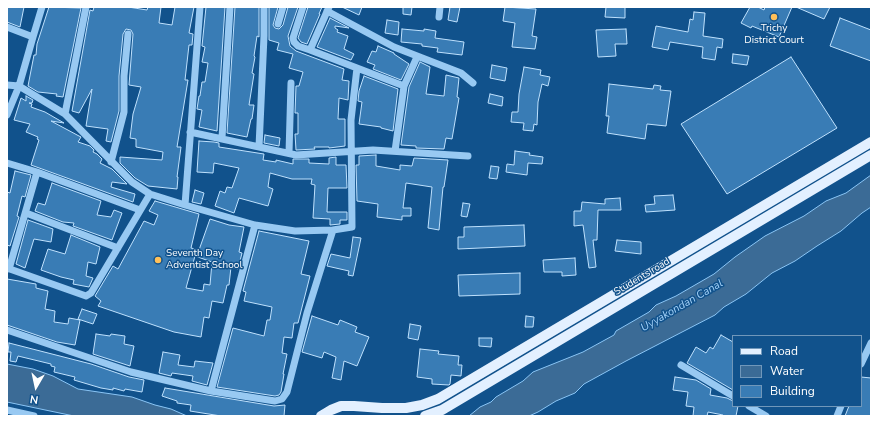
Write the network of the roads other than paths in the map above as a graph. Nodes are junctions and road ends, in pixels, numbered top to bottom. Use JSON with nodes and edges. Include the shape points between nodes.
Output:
{"nodes":[{"id":1,"x":42,"y":7,"type":"edge"},
{"id":2,"x":86,"y":7,"type":"edge"},
{"id":3,"x":200,"y":7,"type":"edge"},
{"id":4,"x":230,"y":7,"type":"edge"},
{"id":5,"x":264,"y":7,"type":"edge"},
{"id":6,"x":283,"y":7,"type":"edge"},
{"id":7,"x":303,"y":7,"type":"edge"},
{"id":8,"x":440,"y":7,"type":"edge"},
{"id":9,"x":328,"y":9,"type":"edge"},
{"id":10,"x":439,"y":17,"type":"dead end"},
{"id":11,"x":278,"y":24,"type":"dead end"},
{"id":12,"x":7,"y":27,"type":"edge"},
{"id":13,"x":128,"y":34,"type":"dead end"},
{"id":14,"x":33,"y":37,"type":"junction"},
{"id":15,"x":310,"y":50,"type":"junction"},
{"id":16,"x":417,"y":57,"type":"junction"},
{"id":17,"x":357,"y":68,"type":"junction"},
{"id":18,"x":291,"y":83,"type":"dead end"},
{"id":19,"x":473,"y":83,"type":"dead end"},
{"id":20,"x":7,"y":85,"type":"edge"},
{"id":21,"x":19,"y":86,"type":"junction"},
{"id":22,"x":404,"y":86,"type":"junction"},
{"id":23,"x":65,"y":114,"type":"junction"},
{"id":24,"x":7,"y":115,"type":"edge"},
{"id":25,"x":190,"y":132,"type":"junction"},
{"id":26,"x":222,"y":138,"type":"junction"},
{"id":27,"x":871,"y":142,"type":"edge"},
{"id":28,"x":259,"y":147,"type":"junction"},
{"id":29,"x":352,"y":151,"type":"junction"},
{"id":30,"x":395,"y":151,"type":"junction"},
{"id":31,"x":289,"y":154,"type":"junction"},
{"id":32,"x":871,"y":155,"type":"edge"},
{"id":33,"x":468,"y":156,"type":"dead end"},
{"id":34,"x":111,"y":162,"type":"junction"},
{"id":35,"x":7,"y":163,"type":"edge"},
{"id":36,"x":37,"y":172,"type":"junction"},
{"id":37,"x":150,"y":194,"type":"junction"},
{"id":38,"x":185,"y":205,"type":"junction"},
{"id":39,"x":140,"y":210,"type":"junction"},
{"id":40,"x":26,"y":213,"type":"junction"},
{"id":41,"x":256,"y":225,"type":"junction"},
{"id":42,"x":333,"y":230,"type":"junction"},
{"id":43,"x":118,"y":248,"type":"junction"},
{"id":44,"x":8,"y":268,"type":"edge"},
{"id":45,"x":7,"y":330,"type":"edge"},
{"id":46,"x":871,"y":343,"type":"edge"},
{"id":47,"x":862,"y":362,"type":"edge"},
{"id":48,"x":680,"y":365,"type":"dead end"},
{"id":49,"x":211,"y":391,"type":"junction"},
{"id":50,"x":732,"y":395,"type":"edge"},
{"id":51,"x":751,"y":407,"type":"edge"},
{"id":52,"x":7,"y":410,"type":"edge"},
{"id":53,"x":34,"y":416,"type":"edge"},
{"id":54,"x":321,"y":416,"type":"edge"},
{"id":55,"x":424,"y":416,"type":"edge"},
{"id":56,"x":766,"y":416,"type":"edge"}],
"edges":[{"from":1,"to":14,"type":"street"},
{"from":2,"to":23,"type":"street"},
{"from":3,"to":25,"type":"street"},
{"from":4,"to":26,"type":"street"},
{"from":5,"to":28,"type":"street"},
{"from":6,"to":11,"type":"street"},
{"from":7,"to":15,"type":"street","via":[[293,38],[298,46]]},
{"from":8,"to":10,"type":"street"},
{"from":9,"to":15,"type":"street"},
{"from":9,"to":16,"type":"street","via":[[394,47]]},
{"from":12,"to":14,"type":"street"},
{"from":13,"to":34,"type":"street","via":[[124,112]]},
{"from":14,"to":21,"type":"street"},
{"from":15,"to":17,"type":"street"},
{"from":16,"to":19,"type":"street","via":[[461,73]]},
{"from":16,"to":22,"type":"street"},
{"from":17,"to":22,"type":"street"},
{"from":17,"to":29,"type":"street","via":[[351,120]]},
{"from":18,"to":31,"type":"street"},
{"from":20,"to":21,"type":"street"},
{"from":21,"to":23,"type":"street"},
{"from":21,"to":24,"type":"street"},
{"from":22,"to":30,"type":"street"},
{"from":23,"to":34,"type":"street"},
{"from":25,"to":26,"type":"street"},
{"from":25,"to":38,"type":"street"},
{"from":26,"to":28,"type":"street"},
{"from":27,"to":54,"type":"main road","via":[[438,399],[406,408],[341,406]]},
{"from":28,"to":31,"type":"street"},
{"from":29,"to":30,"type":"street"},
{"from":29,"to":31,"type":"street"},
{"from":29,"to":42,"type":"street","via":[[352,227]]},
{"from":30,"to":33,"type":"street"},
{"from":32,"to":55,"type":"main road","name":"Students road","via":[[442,410]]},
{"from":34,"to":37,"type":"street","via":[[132,182]]},
{"from":35,"to":36,"type":"street"},
{"from":36,"to":39,"type":"street"},
{"from":36,"to":40,"type":"street"},
{"from":37,"to":38,"type":"street"},
{"from":37,"to":39,"type":"street"},
{"from":38,"to":41,"type":"street"},
{"from":39,"to":43,"type":"street"},
{"from":40,"to":43,"type":"street"},
{"from":40,"to":44,"type":"street"},
{"from":41,"to":42,"type":"street","via":[[295,231]]},
{"from":41,"to":49,"type":"street"},
{"from":42,"to":49,"type":"street","via":[[307,313],[288,392],[282,399],[275,401]]},
{"from":43,"to":44,"type":"street","via":[[91,293],[86,296]]},
{"from":45,"to":49,"type":"street","via":[[132,372]]},
{"from":46,"to":47,"type":"street"},
{"from":48,"to":50,"type":"street"},
{"from":51,"to":56,"type":"street"},
{"from":52,"to":53,"type":"street"}]}
